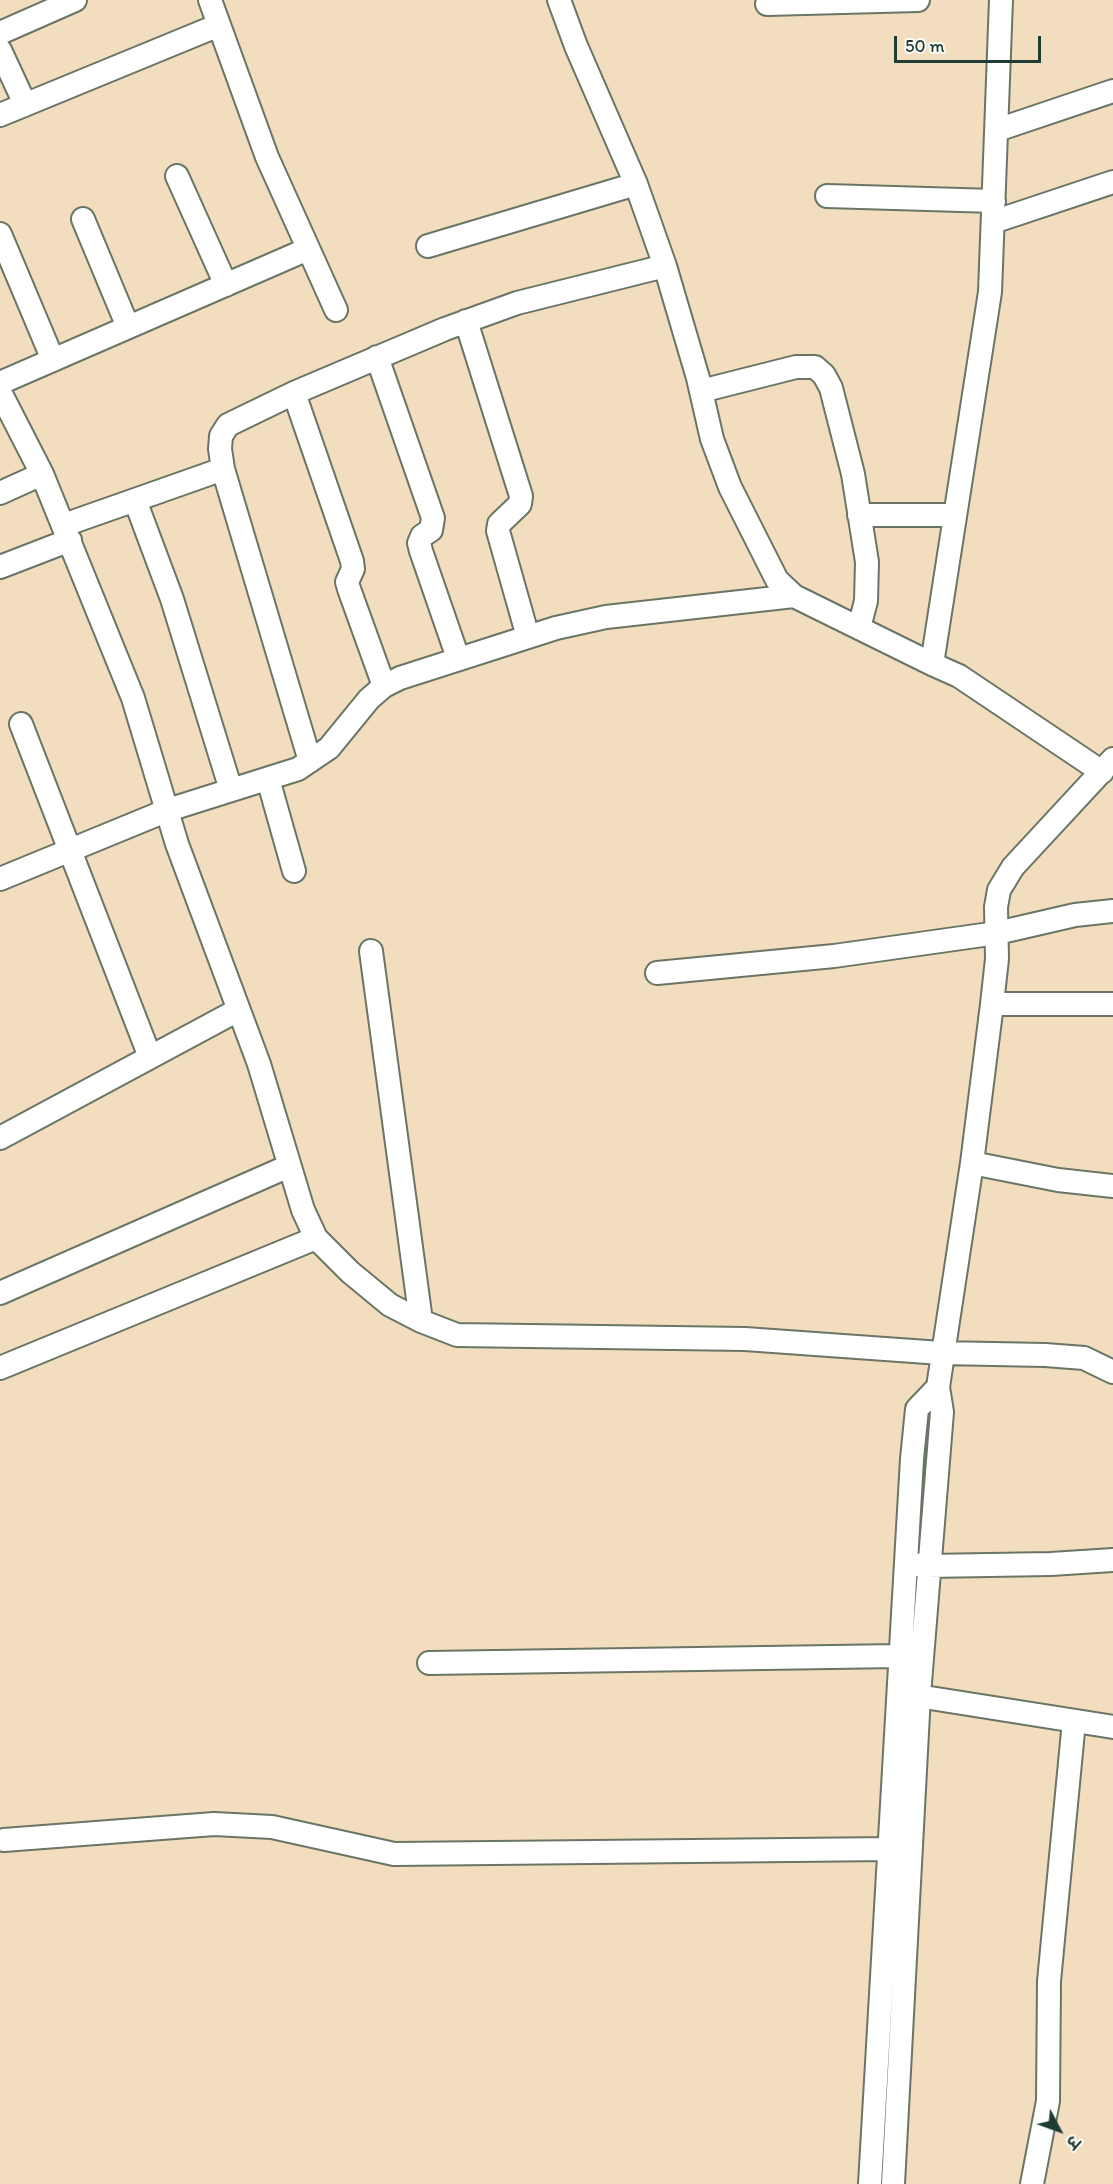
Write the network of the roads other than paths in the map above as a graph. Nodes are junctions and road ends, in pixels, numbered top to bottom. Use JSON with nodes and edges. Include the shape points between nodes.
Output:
{"nodes":[{"id":1,"x":75,"y":0,"type":"edge"},
{"id":2,"x":210,"y":0,"type":"edge"},
{"id":3,"x":558,"y":0,"type":"edge"},
{"id":4,"x":918,"y":0,"type":"edge"},
{"id":5,"x":1001,"y":0,"type":"edge"},
{"id":6,"x":768,"y":4,"type":"dead end"},
{"id":7,"x":219,"y":25,"type":"junction"},
{"id":8,"x":0,"y":33,"type":"edge"},
{"id":9,"x":0,"y":50,"type":"edge"},
{"id":10,"x":1113,"y":91,"type":"edge"},
{"id":11,"x":25,"y":104,"type":"junction"},
{"id":12,"x":0,"y":115,"type":"edge"},
{"id":13,"x":997,"y":130,"type":"junction"},
{"id":14,"x":177,"y":176,"type":"dead end"},
{"id":15,"x":1113,"y":182,"type":"edge"},
{"id":16,"x":636,"y":184,"type":"junction"},
{"id":17,"x":827,"y":196,"type":"dead end"},
{"id":18,"x":993,"y":212,"type":"junction"},
{"id":19,"x":83,"y":219,"type":"dead end"},
{"id":20,"x":0,"y":234,"type":"edge"},
{"id":21,"x":428,"y":246,"type":"dead end"},
{"id":22,"x":308,"y":249,"type":"junction"},
{"id":23,"x":665,"y":266,"type":"junction"},
{"id":24,"x":226,"y":285,"type":"junction"},
{"id":25,"x":336,"y":310,"type":"dead end"},
{"id":26,"x":466,"y":321,"type":"junction"},
{"id":27,"x":128,"y":327,"type":"junction"},
{"id":28,"x":377,"y":357,"type":"junction"},
{"id":29,"x":53,"y":360,"type":"junction"},
{"id":30,"x":0,"y":383,"type":"edge"},
{"id":31,"x":701,"y":391,"type":"junction"},
{"id":32,"x":0,"y":392,"type":"edge"},
{"id":33,"x":294,"y":393,"type":"junction"},
{"id":34,"x":9,"y":429,"type":"edge"},
{"id":35,"x":223,"y":469,"type":"junction"},
{"id":36,"x":42,"y":474,"type":"junction"},
{"id":37,"x":0,"y":493,"type":"edge"},
{"id":38,"x":135,"y":500,"type":"junction"},
{"id":39,"x":859,"y":515,"type":"junction"},
{"id":40,"x":955,"y":515,"type":"junction"},
{"id":41,"x":67,"y":533,"type":"junction"},
{"id":42,"x":0,"y":567,"type":"edge"},
{"id":43,"x":794,"y":596,"type":"junction"},
{"id":44,"x":859,"y":628,"type":"junction"},
{"id":45,"x":528,"y":637,"type":"junction"},
{"id":46,"x":458,"y":658,"type":"junction"},
{"id":47,"x":932,"y":664,"type":"junction"},
{"id":48,"x":384,"y":686,"type":"junction"},
{"id":49,"x":21,"y":724,"type":"dead end"},
{"id":50,"x":310,"y":761,"type":"junction"},
{"id":51,"x":1108,"y":765,"type":"edge"},
{"id":52,"x":268,"y":778,"type":"junction"},
{"id":53,"x":231,"y":790,"type":"junction"},
{"id":54,"x":168,"y":810,"type":"junction"},
{"id":55,"x":70,"y":850,"type":"junction"},
{"id":56,"x":294,"y":871,"type":"dead end"},
{"id":57,"x":0,"y":879,"type":"edge"},
{"id":58,"x":1113,"y":911,"type":"edge"},
{"id":59,"x":997,"y":933,"type":"junction"},
{"id":60,"x":371,"y":951,"type":"dead end"},
{"id":61,"x":657,"y":973,"type":"dead end"},
{"id":62,"x":992,"y":1004,"type":"junction"},
{"id":63,"x":1113,"y":1004,"type":"edge"},
{"id":64,"x":240,"y":1015,"type":"junction"},
{"id":65,"x":150,"y":1057,"type":"junction"},
{"id":66,"x":0,"y":1138,"type":"edge"},
{"id":67,"x":972,"y":1163,"type":"junction"},
{"id":68,"x":289,"y":1166,"type":"junction"},
{"id":69,"x":1113,"y":1186,"type":"edge"},
{"id":70,"x":316,"y":1238,"type":"junction"},
{"id":71,"x":0,"y":1293,"type":"edge"},
{"id":72,"x":421,"y":1321,"type":"junction"},
{"id":73,"x":941,"y":1353,"type":"junction"},
{"id":74,"x":0,"y":1368,"type":"edge"},
{"id":75,"x":1113,"y":1372,"type":"edge"},
{"id":76,"x":938,"y":1387,"type":"junction"},
{"id":77,"x":1113,"y":1560,"type":"edge"},
{"id":78,"x":905,"y":1563,"type":"junction"},
{"id":79,"x":927,"y":1566,"type":"junction"},
{"id":80,"x":899,"y":1656,"type":"junction"},
{"id":81,"x":429,"y":1664,"type":"dead end"},
{"id":82,"x":908,"y":1694,"type":"junction"},
{"id":83,"x":1074,"y":1721,"type":"junction"},
{"id":84,"x":1113,"y":1727,"type":"edge"},
{"id":85,"x":4,"y":1840,"type":"dead end"},
{"id":86,"x":890,"y":1849,"type":"junction"},
{"id":87,"x":870,"y":2184,"type":"edge"},
{"id":88,"x":893,"y":2184,"type":"edge"},
{"id":89,"x":1032,"y":2184,"type":"edge"}],
"edges":[{"from":1,"to":8,"type":"street"},
{"from":2,"to":7,"type":"street"},
{"from":3,"to":16,"type":"street"},
{"from":4,"to":6,"type":"street"},
{"from":5,"to":13,"type":"street"},
{"from":7,"to":11,"type":"street"},
{"from":7,"to":22,"type":"street","via":[[267,157]]},
{"from":9,"to":11,"type":"street"},
{"from":10,"to":13,"type":"street"},
{"from":11,"to":12,"type":"street"},
{"from":13,"to":18,"type":"street"},
{"from":14,"to":24,"type":"street"},
{"from":15,"to":18,"type":"street"},
{"from":16,"to":21,"type":"street"},
{"from":16,"to":23,"type":"street"},
{"from":17,"to":18,"type":"street"},
{"from":18,"to":40,"type":"street","via":[[990,292]]},
{"from":19,"to":27,"type":"street"},
{"from":20,"to":29,"type":"street"},
{"from":22,"to":24,"type":"street"},
{"from":22,"to":25,"type":"street"},
{"from":23,"to":26,"type":"street","via":[[517,303]]},
{"from":23,"to":31,"type":"street"},
{"from":24,"to":27,"type":"street"},
{"from":26,"to":28,"type":"street"},
{"from":26,"to":45,"type":"street","via":[[521,496],[520,504],[499,524],[498,531]]},
{"from":27,"to":29,"type":"street"},
{"from":28,"to":33,"type":"street"},
{"from":28,"to":46,"type":"street","via":[[433,518],[431,530],[419,543]]},
{"from":29,"to":30,"type":"street"},
{"from":31,"to":39,"type":"street","via":[[796,367],[815,367],[831,388]]},
{"from":31,"to":43,"type":"street","via":[[712,439],[730,487],[777,580]]},
{"from":32,"to":34,"type":"street"},
{"from":33,"to":35,"type":"street","via":[[228,426],[220,449]]},
{"from":33,"to":48,"type":"street","via":[[352,561],[347,582]]},
{"from":34,"to":36,"type":"street"},
{"from":35,"to":38,"type":"street"},
{"from":35,"to":50,"type":"street"},
{"from":36,"to":37,"type":"street"},
{"from":36,"to":41,"type":"street"},
{"from":38,"to":41,"type":"street"},
{"from":38,"to":53,"type":"street","via":[[172,599]]},
{"from":39,"to":40,"type":"street"},
{"from":39,"to":44,"type":"street","via":[[867,572],[866,601]]},
{"from":40,"to":47,"type":"street"},
{"from":41,"to":42,"type":"street"},
{"from":41,"to":54,"type":"street","via":[[133,698]]},
{"from":43,"to":44,"type":"street"},
{"from":43,"to":45,"type":"street","via":[[606,617]]},
{"from":44,"to":47,"type":"street"},
{"from":45,"to":46,"type":"street"},
{"from":46,"to":48,"type":"street"},
{"from":47,"to":51,"type":"street","via":[[959,676]]},
{"from":48,"to":50,"type":"street","via":[[329,748]]},
{"from":49,"to":55,"type":"street"},
{"from":50,"to":52,"type":"street"},
{"from":51,"to":59,"type":"street","via":[[1013,867],[999,890]]},
{"from":52,"to":53,"type":"street"},
{"from":52,"to":56,"type":"street"},
{"from":53,"to":54,"type":"street"},
{"from":54,"to":55,"type":"street"},
{"from":54,"to":64,"type":"street"},
{"from":55,"to":57,"type":"street"},
{"from":55,"to":65,"type":"street"},
{"from":58,"to":59,"type":"street","via":[[1075,915]]},
{"from":59,"to":61,"type":"street","via":[[834,956]]},
{"from":59,"to":62,"type":"street"},
{"from":60,"to":72,"type":"street"},
{"from":62,"to":63,"type":"street"},
{"from":62,"to":67,"type":"street"},
{"from":64,"to":65,"type":"street"},
{"from":64,"to":68,"type":"street"},
{"from":65,"to":66,"type":"street"},
{"from":67,"to":69,"type":"street"},
{"from":67,"to":73,"type":"street"},
{"from":68,"to":70,"type":"street"},
{"from":68,"to":71,"type":"street"},
{"from":70,"to":72,"type":"street","via":[[390,1305]]},
{"from":70,"to":74,"type":"street"},
{"from":72,"to":73,"type":"street","via":[[457,1335],[745,1339]]},
{"from":73,"to":75,"type":"street","via":[[1084,1358]]},
{"from":73,"to":76,"type":"street"},
{"from":76,"to":78,"type":"street","via":[[917,1408]]},
{"from":76,"to":79,"type":"street","via":[[942,1412]]},
{"from":77,"to":79,"type":"street"},
{"from":78,"to":79,"type":"street"},
{"from":78,"to":80,"type":"street"},
{"from":79,"to":82,"type":"street"},
{"from":80,"to":81,"type":"street"},
{"from":80,"to":82,"type":"street"},
{"from":82,"to":83,"type":"street"},
{"from":82,"to":86,"type":"street"},
{"from":82,"to":88,"type":"street"},
{"from":83,"to":84,"type":"street"},
{"from":83,"to":89,"type":"street","via":[[1049,1981],[1048,2101]]},
{"from":85,"to":86,"type":"street","via":[[214,1824],[272,1827],[394,1854]]},
{"from":86,"to":87,"type":"street"}]}
